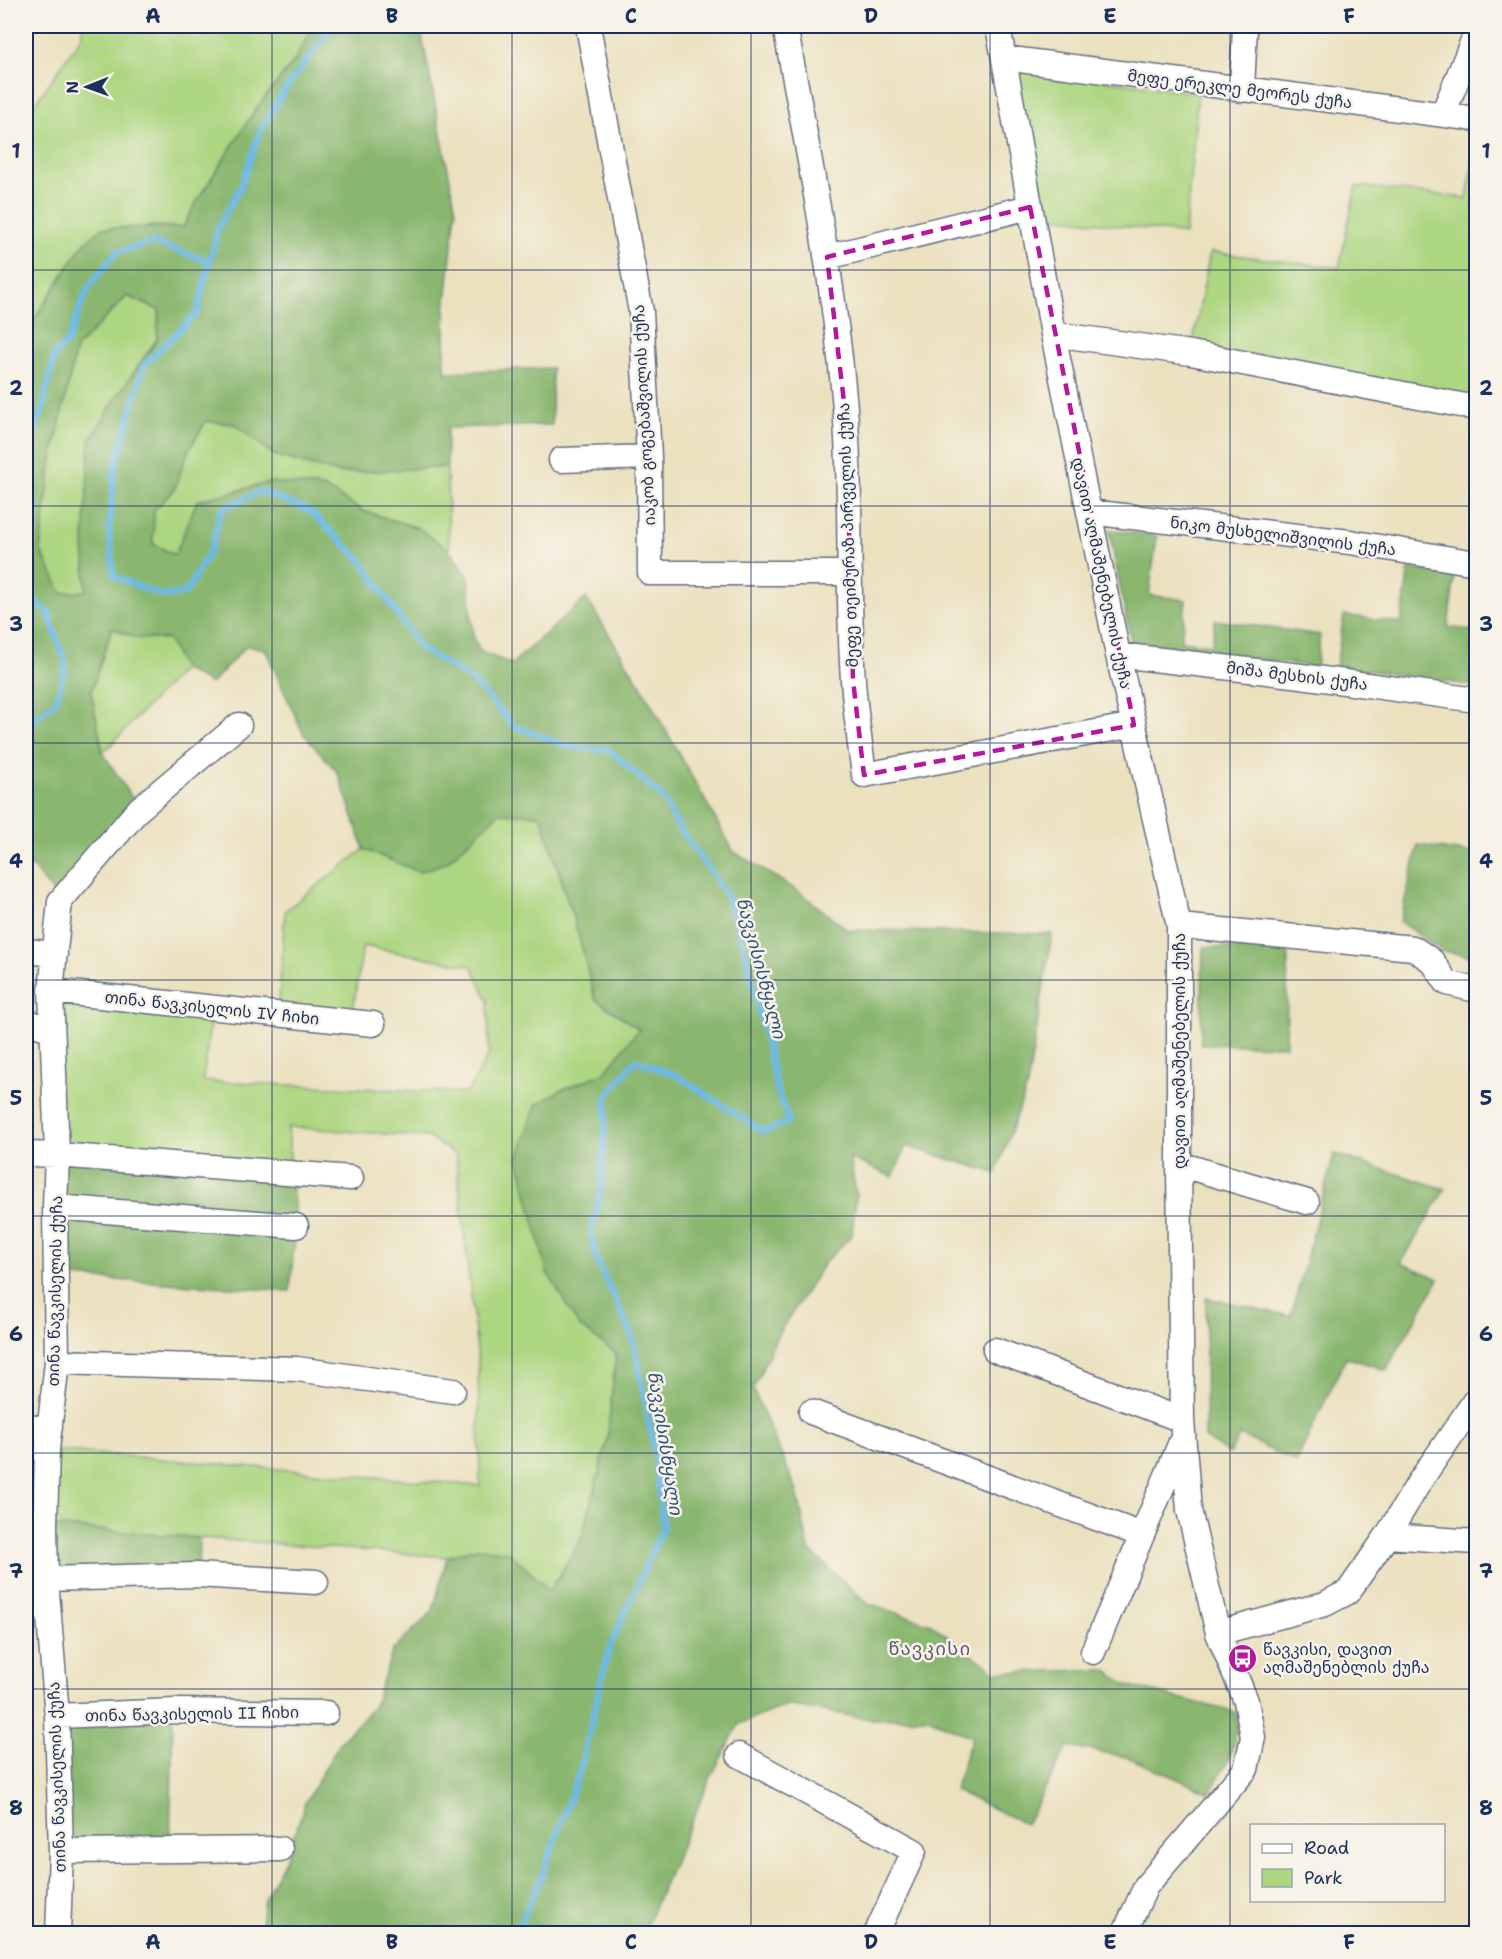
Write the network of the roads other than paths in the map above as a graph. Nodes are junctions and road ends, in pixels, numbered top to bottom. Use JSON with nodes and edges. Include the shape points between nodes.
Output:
{"nodes":[{"id":1,"x":588,"y":26,"type":"edge"},
{"id":2,"x":785,"y":26,"type":"edge"},
{"id":3,"x":998,"y":26,"type":"edge"},
{"id":4,"x":1245,"y":26,"type":"edge"},
{"id":5,"x":1476,"y":33,"type":"edge"},
{"id":6,"x":1004,"y":58,"type":"junction"},
{"id":7,"x":1242,"y":90,"type":"junction"},
{"id":8,"x":1443,"y":114,"type":"junction"},
{"id":9,"x":1476,"y":119,"type":"edge"},
{"id":10,"x":1030,"y":207,"type":"junction"},
{"id":11,"x":827,"y":257,"type":"junction"},
{"id":12,"x":1053,"y":334,"type":"junction"},
{"id":13,"x":1476,"y":408,"type":"edge"},
{"id":14,"x":649,"y":457,"type":"junction"},
{"id":15,"x":561,"y":460,"type":"dead end"},
{"id":16,"x":1089,"y":512,"type":"junction"},
{"id":17,"x":1476,"y":563,"type":"edge"},
{"id":18,"x":850,"y":573,"type":"junction"},
{"id":19,"x":1118,"y":655,"type":"junction"},
{"id":20,"x":1476,"y":700,"type":"edge"},
{"id":21,"x":1134,"y":724,"type":"junction"},
{"id":22,"x":239,"y":725,"type":"dead end"},
{"id":23,"x":1179,"y":926,"type":"junction"},
{"id":24,"x":26,"y":951,"type":"edge"},
{"id":25,"x":55,"y":954,"type":"junction"},
{"id":26,"x":1476,"y":990,"type":"edge"},
{"id":27,"x":51,"y":991,"type":"junction"},
{"id":28,"x":26,"y":1022,"type":"edge"},
{"id":29,"x":373,"y":1024,"type":"dead end"},
{"id":30,"x":52,"y":1030,"type":"junction"},
{"id":31,"x":26,"y":1154,"type":"edge"},
{"id":32,"x":57,"y":1155,"type":"junction"},
{"id":33,"x":1179,"y":1164,"type":"junction"},
{"id":34,"x":351,"y":1178,"type":"dead end"},
{"id":35,"x":1307,"y":1202,"type":"dead end"},
{"id":36,"x":55,"y":1207,"type":"junction"},
{"id":37,"x":296,"y":1226,"type":"dead end"},
{"id":38,"x":995,"y":1350,"type":"dead end"},
{"id":39,"x":57,"y":1362,"type":"junction"},
{"id":40,"x":453,"y":1391,"type":"dead end"},
{"id":41,"x":1476,"y":1399,"type":"edge"},
{"id":42,"x":811,"y":1412,"type":"dead end"},
{"id":43,"x":50,"y":1427,"type":"junction"},
{"id":44,"x":26,"y":1428,"type":"edge"},
{"id":45,"x":1182,"y":1429,"type":"junction"},
{"id":46,"x":1142,"y":1535,"type":"junction"},
{"id":47,"x":1387,"y":1536,"type":"junction"},
{"id":48,"x":1476,"y":1542,"type":"edge"},
{"id":49,"x":46,"y":1579,"type":"junction"},
{"id":50,"x":316,"y":1582,"type":"dead end"},
{"id":51,"x":37,"y":1606,"type":"edge"},
{"id":52,"x":1218,"y":1633,"type":"junction"},
{"id":53,"x":1093,"y":1652,"type":"dead end"},
{"id":54,"x":326,"y":1713,"type":"dead end"},
{"id":55,"x":57,"y":1716,"type":"junction"},
{"id":56,"x":739,"y":1755,"type":"dead end"},
{"id":57,"x":280,"y":1849,"type":"dead end"},
{"id":58,"x":61,"y":1851,"type":"junction"},
{"id":59,"x":58,"y":1934,"type":"edge"},
{"id":60,"x":876,"y":1934,"type":"edge"},
{"id":61,"x":1124,"y":1934,"type":"edge"}],
"edges":[{"from":1,"to":14,"type":"street","name":"იაკობ გოგებაშვილის ქუჩა","via":[[641,312]]},
{"from":2,"to":11,"type":"street","name":"მეფე თეიმურაზ პირველის ქუჩა"},
{"from":3,"to":6,"type":"street","name":"დავით აღმაშენებელის ქუჩა"},
{"from":4,"to":7,"type":"street"},
{"from":5,"to":8,"type":"street"},
{"from":6,"to":7,"type":"street","name":"მეფე ერეკლე მეორეს ქუჩა"},
{"from":6,"to":10,"type":"street","name":"დავით აღმაშენებელის ქუჩა"},
{"from":7,"to":8,"type":"street","name":"მეფე ერეკლე მეორეს ქუჩა"},
{"from":8,"to":9,"type":"street","name":"მეფე ერეკლე მეორეს ქუჩა"},
{"from":10,"to":11,"type":"street"},
{"from":10,"to":12,"type":"street","name":"დავით აღმაშენებელის ქუჩა"},
{"from":11,"to":18,"type":"street","name":"მეფე თეიმურაზ პირველის ქუჩა","via":[[846,419]]},
{"from":12,"to":13,"type":"street","via":[[1191,353]]},
{"from":12,"to":16,"type":"street","name":"დავით აღმაშენებელის ქუჩა"},
{"from":14,"to":15,"type":"street"},
{"from":14,"to":18,"type":"street","name":"იაკობ გოგებაშვილის ქუჩა","via":[[650,573]]},
{"from":16,"to":17,"type":"street","name":"ნიკო მუსხელიშვილის ქუჩა","via":[[1350,542]]},
{"from":16,"to":19,"type":"street","name":"დავით აღმაშენებელის ქუჩა"},
{"from":18,"to":21,"type":"street","name":"მეფე თეიმურაზ პირველის ქუჩა","via":[[853,680],[864,774]]},
{"from":19,"to":20,"type":"street","name":"მიშა მესხის ქუჩა"},
{"from":19,"to":21,"type":"street","name":"დავით აღმაშენებელის ქუჩა"},
{"from":21,"to":23,"type":"street","name":"დავით აღმაშენებელის ქუჩა"},
{"from":22,"to":25,"type":"street","name":"თინა წავკისელის ქუჩა","via":[[139,809],[60,901]]},
{"from":23,"to":26,"type":"street","via":[[1413,948],[1432,961],[1447,983]]},
{"from":23,"to":33,"type":"street","name":"დავით აღმაშენებელის ქუჩა"},
{"from":24,"to":25,"type":"street"},
{"from":25,"to":27,"type":"street","name":"თინა წავკისელის ქუჩა"},
{"from":27,"to":29,"type":"street","name":"თინა წავკისელის IV ჩიხი"},
{"from":27,"to":30,"type":"street","name":"თინა წავკისელის ქუჩა"},
{"from":28,"to":30,"type":"street"},
{"from":30,"to":32,"type":"street","name":"თინა წავკისელის ქუჩა"},
{"from":31,"to":32,"type":"street"},
{"from":32,"to":34,"type":"street"},
{"from":32,"to":36,"type":"street","name":"თინა წავკისელის ქუჩა"},
{"from":33,"to":35,"type":"street"},
{"from":33,"to":45,"type":"street","name":"დავით აღმაშენებელის ქუჩა"},
{"from":36,"to":37,"type":"street"},
{"from":36,"to":39,"type":"street","name":"თინა წავკისელის ქუჩა"},
{"from":38,"to":45,"type":"street"},
{"from":39,"to":40,"type":"street","via":[[297,1369]]},
{"from":39,"to":43,"type":"street","name":"თინა წავკისელის ქუჩა"},
{"from":41,"to":47,"type":"street"},
{"from":42,"to":46,"type":"street"},
{"from":43,"to":44,"type":"street"},
{"from":43,"to":49,"type":"street","name":"თინა წავკისელის ქუჩა"},
{"from":45,"to":46,"type":"street"},
{"from":45,"to":52,"type":"street","name":"დავით აღმაშენებელის ქუჩა","via":[[1189,1510]]},
{"from":46,"to":53,"type":"street"},
{"from":47,"to":48,"type":"street"},
{"from":47,"to":52,"type":"street","via":[[1348,1592],[1325,1604]]},
{"from":49,"to":50,"type":"street","via":[[196,1575]]},
{"from":49,"to":51,"type":"street","name":"თინა წავკისელის ქუჩა"},
{"from":51,"to":55,"type":"street","name":"თინა წავკისელის ქუჩა"},
{"from":52,"to":61,"type":"street","name":"დავით აღმაშენებელის ქუჩა","via":[[1246,1701],[1253,1737],[1246,1768],[1146,1886]]},
{"from":54,"to":55,"type":"street","name":"თინა წავკისელის II ჩიხი","via":[[175,1711]]},
{"from":55,"to":58,"type":"street","name":"თინა წავკისელის ქუჩა"},
{"from":56,"to":60,"type":"street","via":[[914,1851]]},
{"from":57,"to":58,"type":"street"},
{"from":58,"to":59,"type":"street","name":"თინა წავკისელის ქუჩა"}]}
